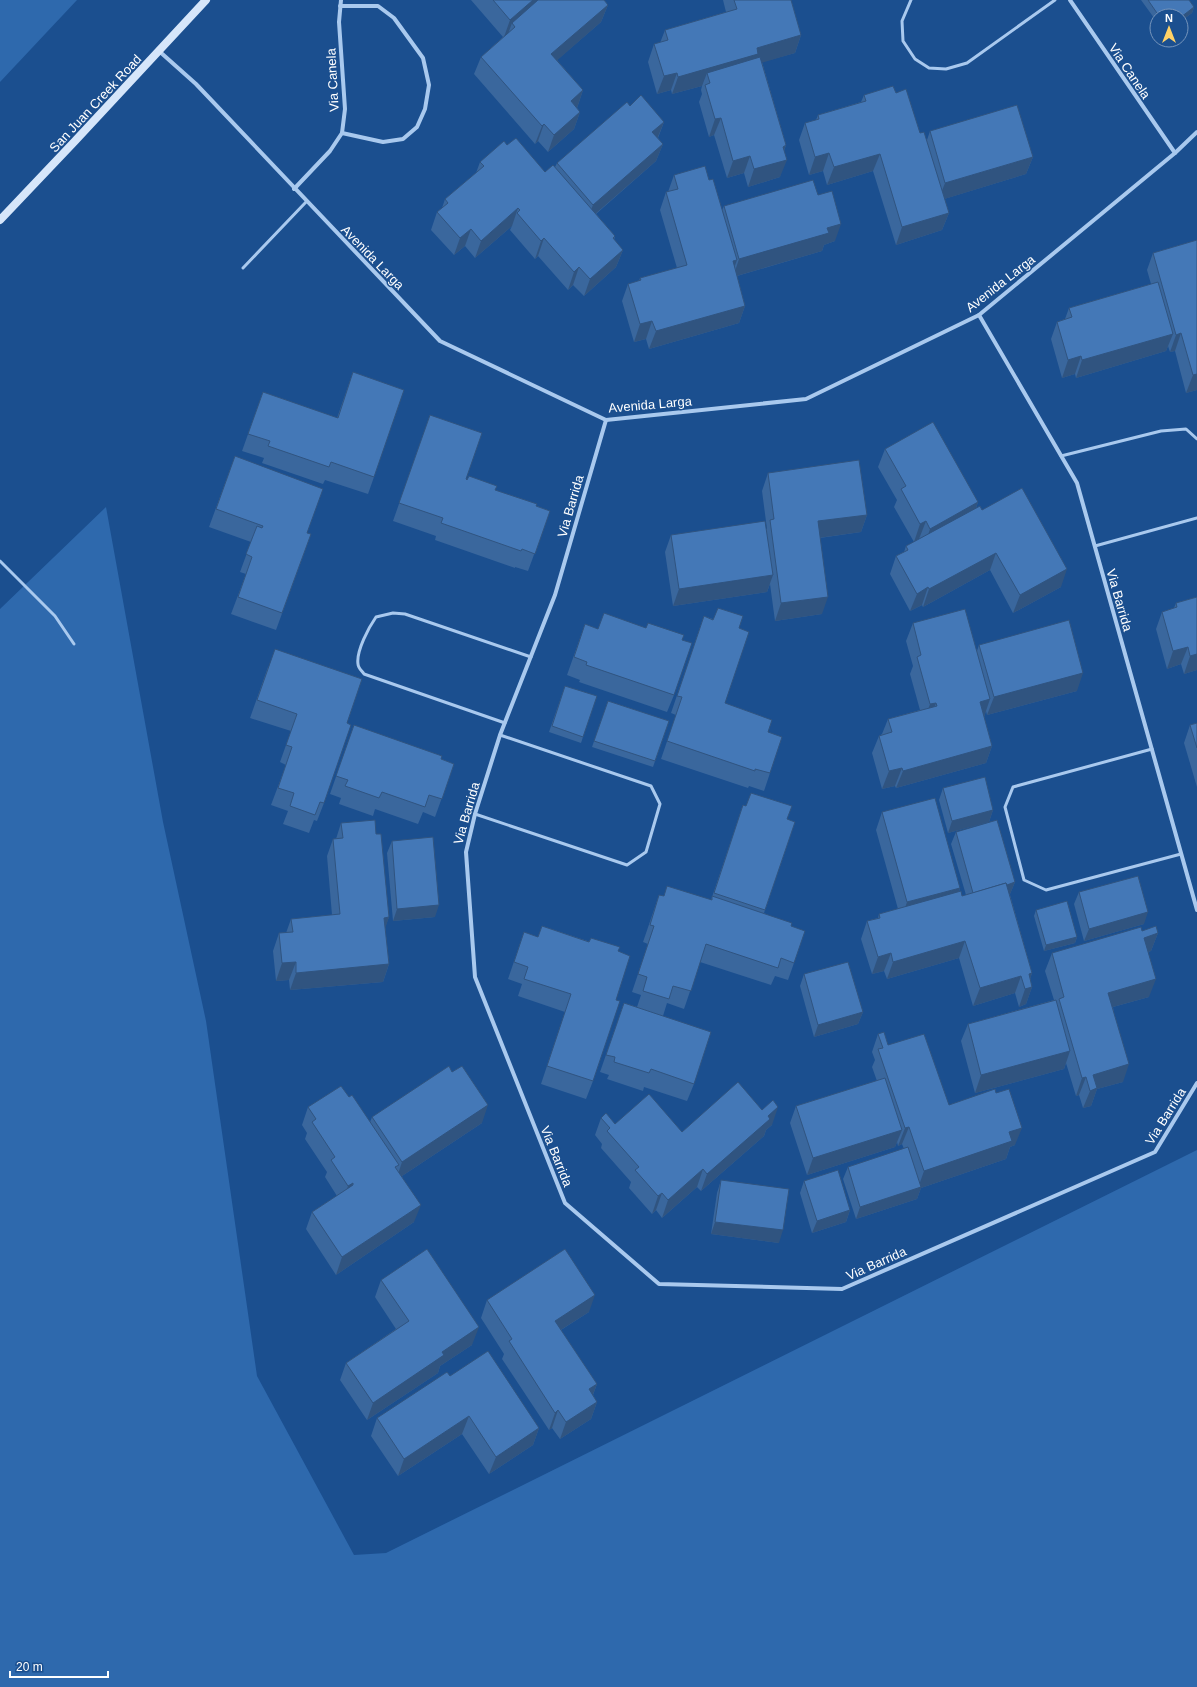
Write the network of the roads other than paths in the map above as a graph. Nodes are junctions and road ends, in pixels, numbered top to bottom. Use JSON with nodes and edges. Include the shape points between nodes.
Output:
{"nodes":[{"id":1,"x":206,"y":0,"type":"edge"},
{"id":2,"x":340,"y":0,"type":"edge"},
{"id":3,"x":911,"y":0,"type":"edge"},
{"id":4,"x":1055,"y":0,"type":"edge"},
{"id":5,"x":1070,"y":0,"type":"edge"},
{"id":6,"x":340,"y":6,"type":"junction"},
{"id":7,"x":159,"y":51,"type":"junction"},
{"id":8,"x":1197,"y":132,"type":"edge"},
{"id":9,"x":342,"y":133,"type":"junction"},
{"id":10,"x":1174,"y":153,"type":"junction"},
{"id":11,"x":294,"y":189,"type":"junction"},
{"id":12,"x":306,"y":202,"type":"junction"},
{"id":13,"x":0,"y":220,"type":"edge"},
{"id":14,"x":243,"y":268,"type":"dead end"},
{"id":15,"x":979,"y":315,"type":"junction"},
{"id":16,"x":606,"y":420,"type":"junction"},
{"id":17,"x":1197,"y":439,"type":"edge"},
{"id":18,"x":1061,"y":456,"type":"junction"},
{"id":19,"x":1197,"y":518,"type":"edge"},
{"id":20,"x":1095,"y":546,"type":"junction"},
{"id":21,"x":0,"y":561,"type":"edge"},
{"id":22,"x":74,"y":644,"type":"dead end"},
{"id":23,"x":531,"y":657,"type":"junction"},
{"id":24,"x":505,"y":723,"type":"junction"},
{"id":25,"x":500,"y":735,"type":"junction"},
{"id":26,"x":1152,"y":749,"type":"junction"},
{"id":27,"x":475,"y":814,"type":"junction"},
{"id":28,"x":1181,"y":854,"type":"junction"},
{"id":29,"x":1197,"y":910,"type":"edge"},
{"id":30,"x":1197,"y":1083,"type":"edge"}],
"edges":[{"from":1,"to":7,"type":"main road","name":"San Juan Creek Road"},
{"from":2,"to":6,"type":"street","name":"Via Canela"},
{"from":3,"to":4,"type":"lane","via":[[902,21],[903,41],[915,59],[929,68],[946,69],[967,64]]},
{"from":5,"to":10,"type":"street","name":"Via Canela"},
{"from":6,"to":9,"type":"street","name":"Via Canela","via":[[345,109]]},
{"from":6,"to":9,"type":"street","via":[[378,6],[394,18],[423,58],[429,85],[425,109],[417,127],[403,138],[384,142]]},
{"from":7,"to":11,"type":"street","name":"Avenida Larga","via":[[196,84]]},
{"from":7,"to":13,"type":"main road","name":"San Juan Creek Road"},
{"from":8,"to":10,"type":"street","name":"Avenida Larga"},
{"from":9,"to":11,"type":"street","name":"Via Canela","via":[[330,151]]},
{"from":10,"to":15,"type":"street","name":"Avenida Larga"},
{"from":11,"to":12,"type":"street","name":"Avenida Larga"},
{"from":12,"to":14,"type":"lane"},
{"from":12,"to":16,"type":"street","name":"Avenida Larga","via":[[440,341]]},
{"from":15,"to":16,"type":"street","name":"Avenida Larga","via":[[806,398]]},
{"from":15,"to":18,"type":"street","name":"Via Barrida"},
{"from":16,"to":23,"type":"street","name":"Via Barrida","via":[[555,595]]},
{"from":17,"to":18,"type":"lane","via":[[1186,429],[1161,431]]},
{"from":18,"to":20,"type":"street","name":"Via Barrida","via":[[1077,483]]},
{"from":19,"to":20,"type":"lane"},
{"from":20,"to":26,"type":"street","name":"Via Barrida"},
{"from":21,"to":22,"type":"lane","via":[[55,616]]},
{"from":23,"to":24,"type":"street","name":"Via Barrida"},
{"from":23,"to":24,"type":"lane","via":[[405,614],[393,613],[376,617],[369,626],[358,656],[358,666],[364,674]]},
{"from":24,"to":25,"type":"street","name":"Via Barrida"},
{"from":25,"to":27,"type":"street","name":"Via Barrida"},
{"from":25,"to":27,"type":"lane","via":[[650,786],[660,804],[646,852],[627,865]]},
{"from":26,"to":28,"type":"street","name":"Via Barrida"},
{"from":26,"to":28,"type":"lane","via":[[1013,787],[1005,808],[1024,880],[1046,890]]},
{"from":27,"to":30,"type":"street","name":"Via Barrida","via":[[466,852],[475,977],[565,1203],[659,1284],[842,1289],[1155,1152]]},
{"from":28,"to":29,"type":"street","name":"Via Barrida"}]}
